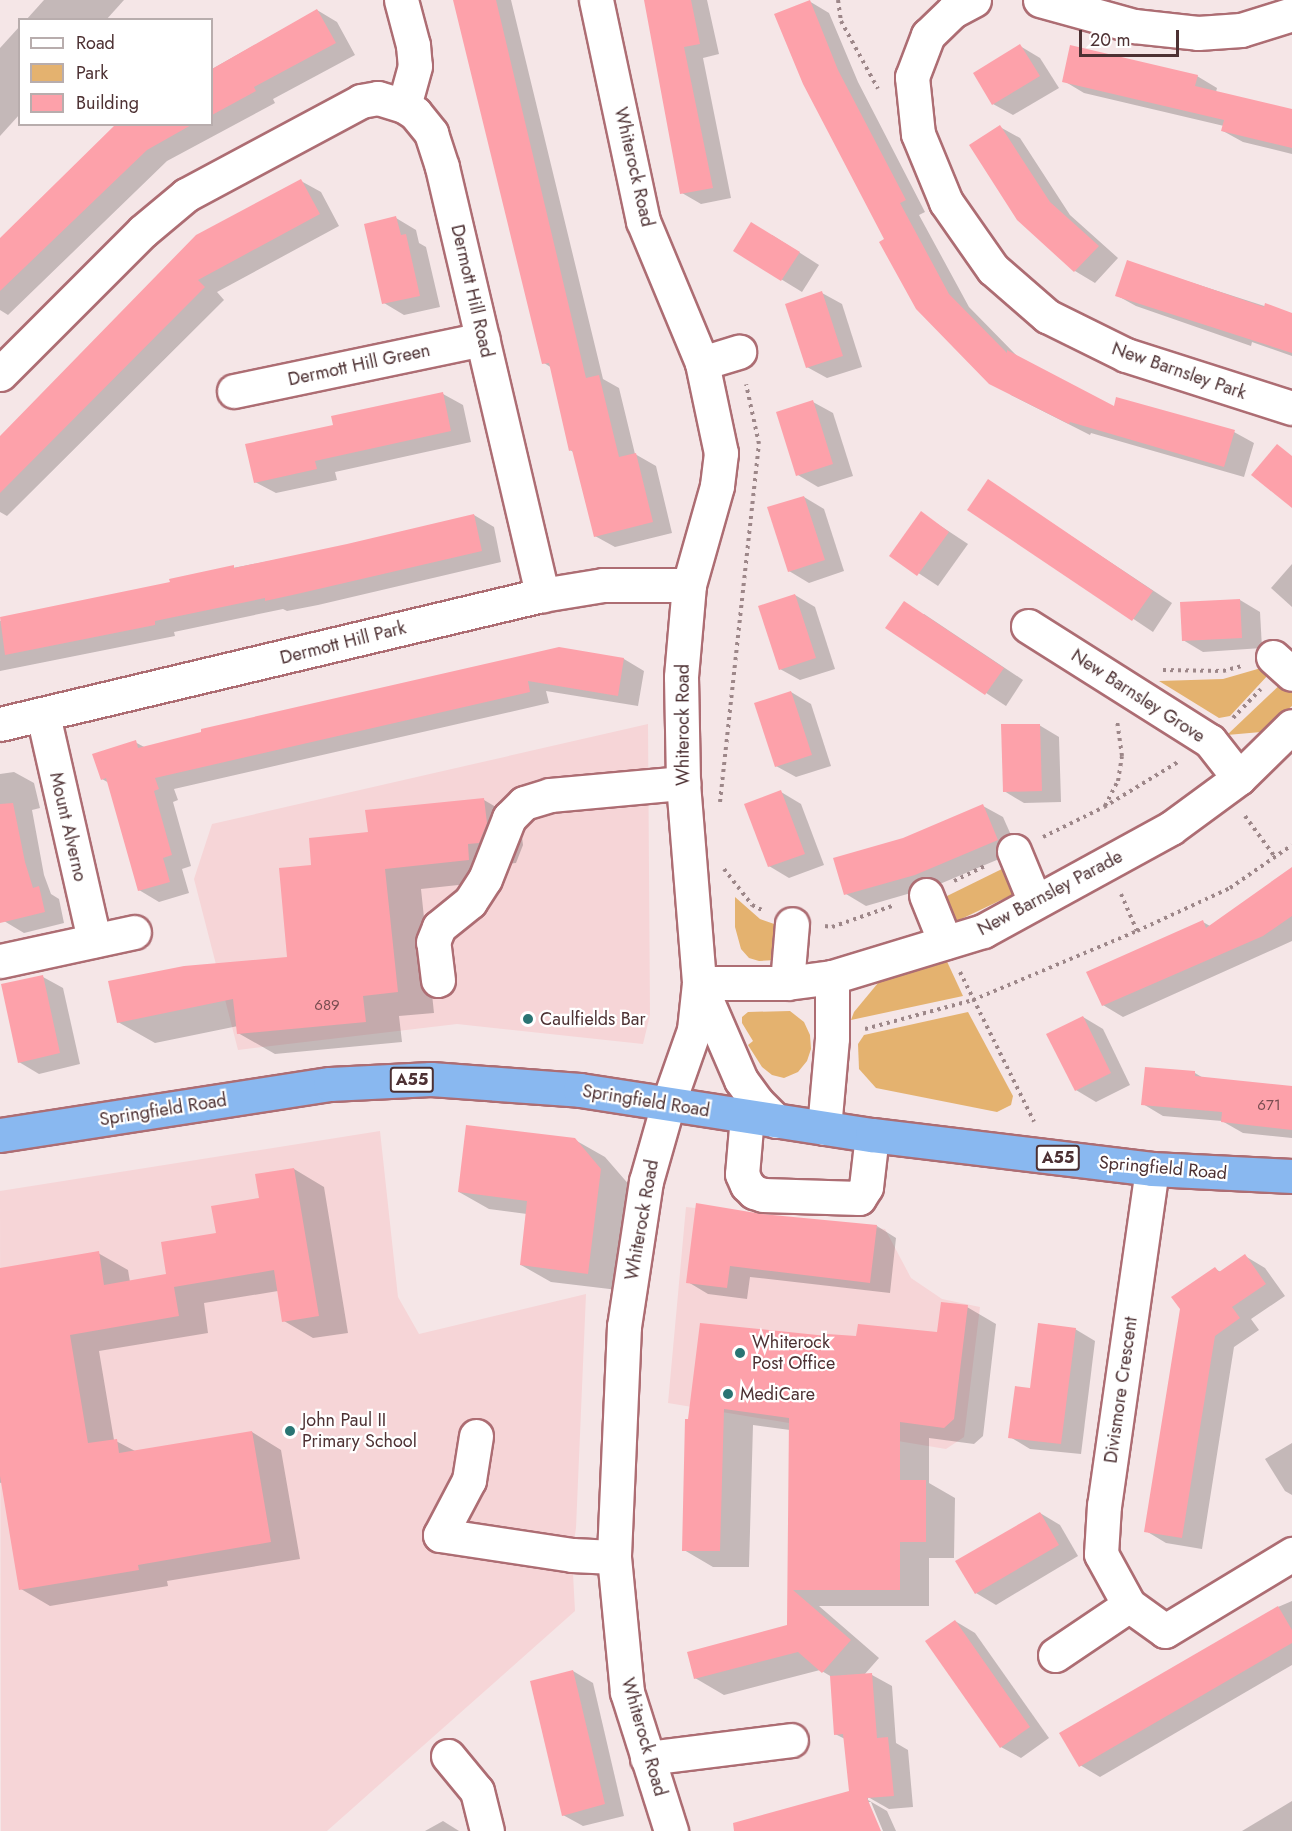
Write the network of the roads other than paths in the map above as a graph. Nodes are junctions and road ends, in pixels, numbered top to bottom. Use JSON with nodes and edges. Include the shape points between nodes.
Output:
{"nodes":[{"id":1,"x":401,"y":0,"type":"edge"},
{"id":2,"x":596,"y":0,"type":"edge"},
{"id":3,"x":974,"y":0,"type":"edge"},
{"id":4,"x":1040,"y":0,"type":"edge"},
{"id":5,"x":1292,"y":14,"type":"edge"},
{"id":6,"x":404,"y":106,"type":"junction"},
{"id":7,"x":483,"y":339,"type":"junction"},
{"id":8,"x":739,"y":352,"type":"road end"},
{"id":9,"x":702,"y":363,"type":"junction"},
{"id":10,"x":0,"y":374,"type":"edge"},
{"id":11,"x":234,"y":391,"type":"dead end"},
{"id":12,"x":1292,"y":408,"type":"edge"},
{"id":13,"x":689,"y":585,"type":"junction"},
{"id":14,"x":542,"y":595,"type":"junction"},
{"id":15,"x":1028,"y":626,"type":"dead end"},
{"id":16,"x":43,"y":715,"type":"junction"},
{"id":17,"x":0,"y":724,"type":"edge"},
{"id":18,"x":1292,"y":726,"type":"edge"},
{"id":19,"x":1239,"y":778,"type":"junction"},
{"id":20,"x":683,"y":783,"type":"junction"},
{"id":21,"x":1014,"y":851,"type":"road end"},
{"id":22,"x":926,"y":894,"type":"road end"},
{"id":23,"x":1035,"y":902,"type":"junction"},
{"id":24,"x":792,"y":924,"type":"road end"},
{"id":25,"x":134,"y":932,"type":"dead end"},
{"id":26,"x":93,"y":940,"type":"junction"},
{"id":27,"x":945,"y":942,"type":"junction"},
{"id":28,"x":0,"y":961,"type":"edge"},
{"id":29,"x":832,"y":976,"type":"junction"},
{"id":30,"x":438,"y":980,"type":"dead end"},
{"id":31,"x":699,"y":983,"type":"junction"},
{"id":32,"x":786,"y":983,"type":"junction"},
{"id":33,"x":668,"y":1104,"type":"junction"},
{"id":34,"x":761,"y":1119,"type":"junction"},
{"id":35,"x":825,"y":1128,"type":"junction"},
{"id":36,"x":0,"y":1134,"type":"edge"},
{"id":37,"x":872,"y":1136,"type":"junction"},
{"id":38,"x":1152,"y":1169,"type":"junction"},
{"id":39,"x":1292,"y":1176,"type":"edge"},
{"id":40,"x":476,"y":1436,"type":"dead end"},
{"id":41,"x":1292,"y":1554,"type":"edge"},
{"id":42,"x":614,"y":1557,"type":"junction"},
{"id":43,"x":1129,"y":1605,"type":"junction"},
{"id":44,"x":1055,"y":1655,"type":"dead end"},
{"id":45,"x":791,"y":1740,"type":"dead end"},
{"id":46,"x":448,"y":1756,"type":"dead end"},
{"id":47,"x":647,"y":1758,"type":"junction"},
{"id":48,"x":487,"y":1831,"type":"edge"},
{"id":49,"x":671,"y":1831,"type":"edge"}],
"edges":[{"from":1,"to":6,"type":"street","via":[[415,66]]},
{"from":2,"to":9,"type":"street","name":"Whiterock Road","via":[[643,221]]},
{"from":3,"to":12,"type":"street","name":"New Barnsley Park","via":[[953,10],[928,35],[912,77],[918,134],[946,202],[993,269],[1047,316],[1125,355]]},
{"from":4,"to":5,"type":"street","via":[[1134,26],[1198,33],[1241,30]]},
{"from":6,"to":7,"type":"street","name":"Dermott Hill Road","via":[[431,133]]},
{"from":6,"to":10,"type":"street","via":[[378,98],[361,101],[186,195],[143,231]]},
{"from":7,"to":11,"type":"street","name":"Dermott Hill Green"},
{"from":7,"to":14,"type":"street","name":"Dermott Hill Road"},
{"from":8,"to":9,"type":"street"},
{"from":9,"to":13,"type":"street","name":"Whiterock Road","via":[[721,453],[717,486]]},
{"from":13,"to":14,"type":"street","name":"Dermott Hill Park","via":[[603,585]]},
{"from":13,"to":20,"type":"street","name":"Whiterock Road","via":[[681,677]]},
{"from":14,"to":16,"type":"street","name":"Dermott Hill Park"},
{"from":15,"to":19,"type":"street","name":"New Barnsley Grove","via":[[1210,741]]},
{"from":16,"to":17,"type":"street","name":"Dermott Hill Park"},
{"from":16,"to":26,"type":"street","name":"Mount Alverno"},
{"from":18,"to":19,"type":"street","name":"New Barnsley Parade"},
{"from":19,"to":23,"type":"street","name":"New Barnsley Parade","via":[[1172,828]]},
{"from":20,"to":30,"type":"street","via":[[549,795],[524,803],[509,818],[485,879],[470,902],[439,927],[433,942]]},
{"from":20,"to":31,"type":"street","name":"Whiterock Road"},
{"from":21,"to":23,"type":"street"},
{"from":22,"to":27,"type":"street"},
{"from":23,"to":27,"type":"street","name":"New Barnsley Parade","via":[[983,931]]},
{"from":24,"to":32,"type":"street"},
{"from":25,"to":26,"type":"street"},
{"from":26,"to":28,"type":"street"},
{"from":27,"to":29,"type":"street","name":"New Barnsley Parade"},
{"from":29,"to":32,"type":"street","name":"New Barnsley Parade"},
{"from":29,"to":35,"type":"street"},
{"from":31,"to":32,"type":"street","name":"New Barnsley Parade"},
{"from":31,"to":33,"type":"street","name":"Whiterock Road","via":[[694,1030]]},
{"from":31,"to":34,"type":"street","via":[[741,1080],[757,1102]]},
{"from":33,"to":34,"type":"highway","name":"Springfield Road","number":"A55"},
{"from":33,"to":36,"type":"highway","name":"Springfield Road","number":"A55","via":[[549,1087],[431,1079],[330,1084]]},
{"from":33,"to":42,"type":"street","name":"Whiterock Road","via":[[646,1181],[624,1326]]},
{"from":34,"to":35,"type":"highway","name":"Springfield Road","number":"A55"},
{"from":34,"to":37,"type":"street","via":[[742,1174],[754,1192],[763,1194],[859,1198],[866,1187]]},
{"from":35,"to":37,"type":"highway","name":"Springfield Road","number":"A55"},
{"from":37,"to":38,"type":"highway","name":"Springfield Road","number":"A55"},
{"from":38,"to":39,"type":"highway","name":"Springfield Road","number":"A55"},
{"from":38,"to":43,"type":"street","name":"Divismore Crescent","via":[[1104,1504],[1101,1554]]},
{"from":40,"to":42,"type":"street","via":[[469,1480],[440,1535],[572,1555]]},
{"from":41,"to":43,"type":"street","name":"Divismore Crescent","via":[[1165,1631]]},
{"from":42,"to":47,"type":"street","name":"Whiterock Road","via":[[627,1692]]},
{"from":43,"to":44,"type":"street"},
{"from":45,"to":47,"type":"street"},
{"from":46,"to":48,"type":"street","via":[[477,1791]]},
{"from":47,"to":49,"type":"street","name":"Whiterock Road"}]}
